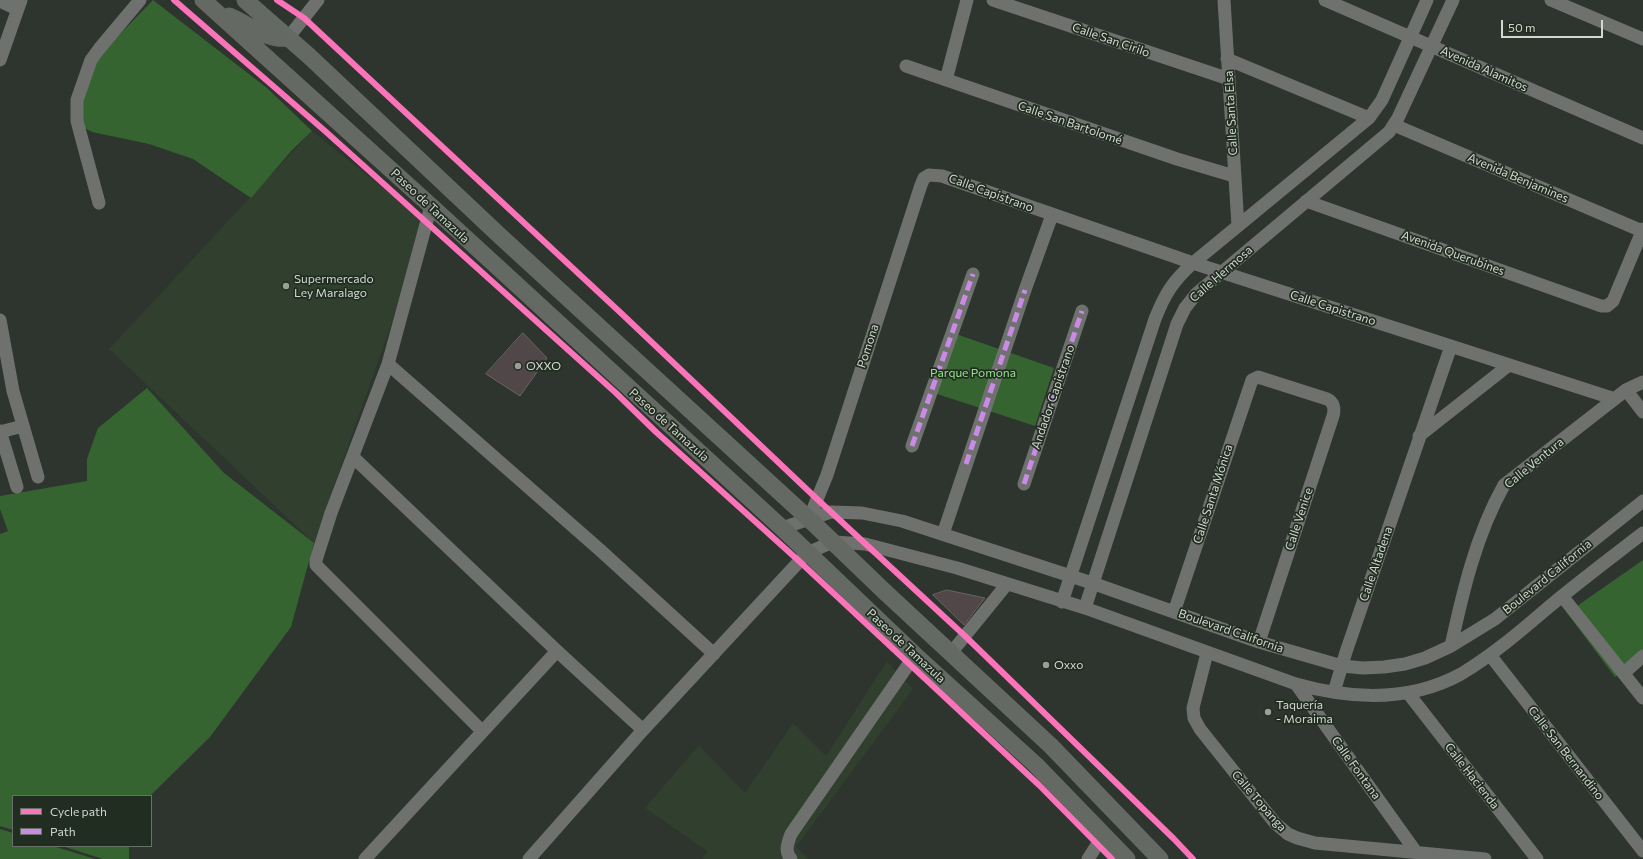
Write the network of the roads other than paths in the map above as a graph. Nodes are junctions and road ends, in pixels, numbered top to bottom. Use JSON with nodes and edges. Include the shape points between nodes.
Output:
{"nodes":[{"id":1,"x":140,"y":0,"type":"edge"},
{"id":2,"x":245,"y":0,"type":"edge"},
{"id":3,"x":318,"y":0,"type":"edge"},
{"id":4,"x":967,"y":0,"type":"edge"},
{"id":5,"x":993,"y":0,"type":"edge"},
{"id":6,"x":1224,"y":0,"type":"edge"},
{"id":7,"x":1327,"y":0,"type":"edge"},
{"id":8,"x":1427,"y":0,"type":"edge"},
{"id":9,"x":1453,"y":0,"type":"edge"},
{"id":10,"x":1551,"y":0,"type":"edge"},
{"id":11,"x":0,"y":1,"type":"edge"},
{"id":12,"x":18,"y":4,"type":"edge"},
{"id":13,"x":208,"y":5,"type":"edge"},
{"id":14,"x":1410,"y":37,"type":"junction"},
{"id":15,"x":288,"y":38,"type":"junction"},
{"id":16,"x":1643,"y":39,"type":"edge"},
{"id":17,"x":1432,"y":46,"type":"junction"},
{"id":18,"x":1227,"y":59,"type":"junction"},
{"id":19,"x":0,"y":60,"type":"edge"},
{"id":20,"x":906,"y":66,"type":"dead end"},
{"id":21,"x":1229,"y":79,"type":"junction"},
{"id":22,"x":946,"y":80,"type":"junction"},
{"id":23,"x":1369,"y":118,"type":"junction"},
{"id":24,"x":1394,"y":125,"type":"junction"},
{"id":25,"x":1643,"y":138,"type":"edge"},
{"id":26,"x":928,"y":174,"type":"joint"},
{"id":27,"x":1234,"y":176,"type":"junction"},
{"id":28,"x":1306,"y":201,"type":"junction"},
{"id":29,"x":99,"y":203,"type":"dead end"},
{"id":30,"x":431,"y":206,"type":"junction"},
{"id":31,"x":1052,"y":215,"type":"junction"},
{"id":32,"x":1238,"y":226,"type":"junction"},
{"id":33,"x":1643,"y":230,"type":"edge"},
{"id":34,"x":500,"y":236,"type":"junction"},
{"id":35,"x":484,"y":255,"type":"junction"},
{"id":36,"x":1193,"y":263,"type":"junction"},
{"id":37,"x":1223,"y":273,"type":"junction"},
{"id":38,"x":973,"y":274,"type":"dead end"},
{"id":39,"x":1082,"y":311,"type":"dead end"},
{"id":40,"x":0,"y":320,"type":"edge"},
{"id":41,"x":1451,"y":346,"type":"junction"},
{"id":42,"x":388,"y":364,"type":"junction"},
{"id":43,"x":1509,"y":365,"type":"junction"},
{"id":44,"x":1254,"y":378,"type":"joint"},
{"id":45,"x":1643,"y":382,"type":"edge"},
{"id":46,"x":1626,"y":390,"type":"junction"},
{"id":47,"x":1615,"y":400,"type":"junction"},
{"id":48,"x":1643,"y":412,"type":"edge"},
{"id":49,"x":23,"y":426,"type":"junction"},
{"id":50,"x":0,"y":432,"type":"edge"},
{"id":51,"x":1419,"y":436,"type":"junction"},
{"id":52,"x":28,"y":442,"type":"junction"},
{"id":53,"x":912,"y":446,"type":"dead end"},
{"id":54,"x":2,"y":449,"type":"edge"},
{"id":55,"x":353,"y":456,"type":"junction"},
{"id":56,"x":38,"y":477,"type":"dead end"},
{"id":57,"x":1024,"y":484,"type":"dead end"},
{"id":58,"x":17,"y":487,"type":"dead end"},
{"id":59,"x":1643,"y":501,"type":"edge"},
{"id":60,"x":809,"y":519,"type":"junction"},
{"id":61,"x":782,"y":528,"type":"junction"},
{"id":62,"x":1643,"y":533,"type":"edge"},
{"id":63,"x":943,"y":534,"type":"junction"},
{"id":64,"x":833,"y":542,"type":"junction"},
{"id":65,"x":807,"y":553,"type":"junction"},
{"id":66,"x":1069,"y":576,"type":"junction"},
{"id":67,"x":1092,"y":583,"type":"junction"},
{"id":68,"x":1007,"y":584,"type":"junction"},
{"id":69,"x":1562,"y":596,"type":"junction"},
{"id":70,"x":1062,"y":602,"type":"junction"},
{"id":71,"x":1085,"y":608,"type":"junction"},
{"id":72,"x":1174,"y":612,"type":"junction"},
{"id":73,"x":1259,"y":642,"type":"junction"},
{"id":74,"x":1451,"y":646,"type":"junction"},
{"id":75,"x":557,"y":651,"type":"junction"},
{"id":76,"x":951,"y":653,"type":"junction"},
{"id":77,"x":714,"y":654,"type":"junction"},
{"id":78,"x":1207,"y":654,"type":"junction"},
{"id":79,"x":915,"y":655,"type":"junction"},
{"id":80,"x":1490,"y":655,"type":"junction"},
{"id":81,"x":1643,"y":656,"type":"edge"},
{"id":82,"x":1342,"y":666,"type":"junction"},
{"id":83,"x":1624,"y":673,"type":"junction"},
{"id":84,"x":1296,"y":684,"type":"junction"},
{"id":85,"x":1334,"y":692,"type":"junction"},
{"id":86,"x":1408,"y":693,"type":"junction"},
{"id":87,"x":1643,"y":698,"type":"edge"},
{"id":88,"x":643,"y":730,"type":"junction"},
{"id":89,"x":482,"y":731,"type":"junction"},
{"id":90,"x":1104,"y":834,"type":"junction"},
{"id":91,"x":1643,"y":851,"type":"edge"},
{"id":92,"x":1416,"y":852,"type":"junction"},
{"id":93,"x":365,"y":859,"type":"edge"},
{"id":94,"x":529,"y":859,"type":"edge"},
{"id":95,"x":791,"y":859,"type":"edge"},
{"id":96,"x":1088,"y":859,"type":"edge"},
{"id":97,"x":1127,"y":859,"type":"edge"},
{"id":98,"x":1160,"y":859,"type":"edge"},
{"id":99,"x":1485,"y":859,"type":"edge"},
{"id":100,"x":1537,"y":859,"type":"edge"}],
"edges":[{"from":1,"to":29,"type":"street","via":[[91,60],[77,100],[77,121]]},
{"from":2,"to":15,"type":"main road","name":"Paseo de Tamazula"},
{"from":3,"to":15,"type":"street"},
{"from":4,"to":22,"type":"street"},
{"from":5,"to":21,"type":"street","name":"Calle San Cirilo"},
{"from":6,"to":18,"type":"street","name":"Calle Santa Elsa"},
{"from":7,"to":14,"type":"street","name":"Avenida Alamitos"},
{"from":8,"to":14,"type":"street","name":"Calle Hermosa"},
{"from":9,"to":17,"type":"street","name":"Calle Hermosa"},
{"from":10,"to":16,"type":"street"},
{"from":11,"to":12,"type":"street"},
{"from":12,"to":19,"type":"street"},
{"from":13,"to":15,"type":"main road","via":[[268,36]]},
{"from":13,"to":30,"type":"main road","name":"Paseo de Tamazula"},
{"from":14,"to":17,"type":"street","name":"Avenida Alamitos"},
{"from":14,"to":23,"type":"street","name":"Calle Hermosa","via":[[1382,100]]},
{"from":15,"to":34,"type":"main road","name":"Paseo de Tamazula"},
{"from":17,"to":24,"type":"street","name":"Calle Hermosa"},
{"from":17,"to":25,"type":"street","name":"Avenida Alamitos"},
{"from":18,"to":21,"type":"street","name":"Calle Santa Elsa"},
{"from":18,"to":23,"type":"street"},
{"from":20,"to":22,"type":"street","name":"Calle San Bartolomé"},
{"from":21,"to":27,"type":"street","name":"Calle Santa Elsa"},
{"from":22,"to":27,"type":"street","name":"Calle San Bartolomé"},
{"from":23,"to":32,"type":"street","name":"Calle Hermosa"},
{"from":24,"to":28,"type":"street","name":"Calle Hermosa","via":[[1389,132]]},
{"from":24,"to":33,"type":"street","name":"Avenida Benjamines"},
{"from":26,"to":31,"type":"street","name":"Calle Capistrano","via":[[942,176]]},
{"from":26,"to":60,"type":"street","name":"Pomona","via":[[921,185],[827,475]]},
{"from":27,"to":32,"type":"street","name":"Calle Santa Elsa"},
{"from":28,"to":33,"type":"street","name":"Avenida Querubines","via":[[1601,306],[1610,305],[1613,301]]},
{"from":28,"to":37,"type":"street","name":"Calle Hermosa"},
{"from":30,"to":35,"type":"main road","name":"Paseo de Tamazula"},
{"from":30,"to":42,"type":"street"},
{"from":31,"to":36,"type":"street","name":"Calle Capistrano"},
{"from":31,"to":63,"type":"street"},
{"from":32,"to":36,"type":"street","name":"Calle Hermosa"},
{"from":34,"to":35,"type":"main road"},
{"from":34,"to":60,"type":"main road","name":"Paseo de Tamazula"},
{"from":35,"to":61,"type":"main road","name":"Paseo de Tamazula"},
{"from":36,"to":37,"type":"street","name":"Calle Capistrano"},
{"from":36,"to":66,"type":"street","name":"Calle Hermosa","via":[[1177,277],[1164,295]]},
{"from":37,"to":41,"type":"street","name":"Calle Capistrano"},
{"from":37,"to":67,"type":"street","name":"Calle Hermosa","via":[[1196,294],[1177,324]]},
{"from":38,"to":53,"type":"street"},
{"from":39,"to":57,"type":"street","name":"Andador Capistrano"},
{"from":40,"to":49,"type":"street","via":[[13,391]]},
{"from":41,"to":43,"type":"street","name":"Calle Capistrano"},
{"from":41,"to":51,"type":"street","name":"Calle Altadena"},
{"from":42,"to":55,"type":"street"},
{"from":42,"to":77,"type":"street"},
{"from":43,"to":47,"type":"street","name":"Calle Capistrano"},
{"from":43,"to":51,"type":"street"},
{"from":44,"to":72,"type":"street","name":"Calle Santa Mónica"},
{"from":44,"to":73,"type":"street","name":"Calle Venice","via":[[1327,399],[1333,405],[1333,416]]},
{"from":45,"to":46,"type":"street","name":"Calle Ventura"},
{"from":46,"to":47,"type":"street","name":"Calle Ventura"},
{"from":46,"to":48,"type":"street"},
{"from":47,"to":74,"type":"street","name":"Calle Ventura","via":[[1504,485],[1492,508],[1463,590]]},
{"from":49,"to":50,"type":"street"},
{"from":49,"to":52,"type":"street"},
{"from":50,"to":54,"type":"street"},
{"from":51,"to":82,"type":"street","name":"Calle Altadena"},
{"from":52,"to":54,"type":"street"},
{"from":52,"to":56,"type":"street"},
{"from":54,"to":58,"type":"street"},
{"from":55,"to":75,"type":"street"},
{"from":55,"to":89,"type":"street","via":[[331,513],[316,565]]},
{"from":59,"to":74,"type":"street","name":"Boulevard California","via":[[1495,619]]},
{"from":60,"to":61,"type":"street","name":"Boulevard California"},
{"from":60,"to":63,"type":"street","name":"Boulevard California","via":[[831,512],[862,513],[902,521]]},
{"from":60,"to":64,"type":"main road","name":"Paseo de Tamazula"},
{"from":61,"to":65,"type":"main road","name":"Paseo de Tamazula"},
{"from":62,"to":69,"type":"street","name":"Boulevard California"},
{"from":63,"to":66,"type":"street","name":"Boulevard California"},
{"from":64,"to":65,"type":"street","name":"Boulevard California"},
{"from":64,"to":68,"type":"street","name":"Boulevard California","via":[[865,544]]},
{"from":64,"to":76,"type":"main road","name":"Paseo de Tamazula"},
{"from":65,"to":77,"type":"street"},
{"from":65,"to":79,"type":"main road","name":"Paseo de Tamazula"},
{"from":66,"to":67,"type":"street","name":"Boulevard California"},
{"from":66,"to":70,"type":"street","name":"Calle Hermosa"},
{"from":67,"to":71,"type":"street","name":"Calle Hermosa"},
{"from":67,"to":72,"type":"street","name":"Boulevard California"},
{"from":68,"to":70,"type":"street","name":"Boulevard California"},
{"from":68,"to":76,"type":"street"},
{"from":69,"to":80,"type":"street","name":"Boulevard California"},
{"from":69,"to":83,"type":"street"},
{"from":70,"to":71,"type":"street","name":"Boulevard California"},
{"from":71,"to":78,"type":"street","name":"Boulevard California"},
{"from":72,"to":73,"type":"street","name":"Boulevard California"},
{"from":73,"to":82,"type":"street","name":"Boulevard California"},
{"from":74,"to":82,"type":"street","name":"Boulevard California","via":[[1426,658],[1384,668]]},
{"from":75,"to":88,"type":"street"},
{"from":75,"to":89,"type":"street"},
{"from":76,"to":98,"type":"main road","name":"Paseo de Tamazula","via":[[1051,746]]},
{"from":77,"to":88,"type":"street"},
{"from":78,"to":84,"type":"street","name":"Boulevard California"},
{"from":78,"to":92,"type":"street","name":"Calle Topanga","via":[[1193,708],[1194,718],[1275,823],[1288,834],[1315,843]]},
{"from":79,"to":90,"type":"main road","name":"Paseo de Tamazula","via":[[1036,765]]},
{"from":79,"to":95,"type":"street","via":[[791,834],[787,852]]},
{"from":80,"to":86,"type":"street","name":"Boulevard California","via":[[1444,682]]},
{"from":80,"to":91,"type":"street","name":"Calle San Bernandino"},
{"from":81,"to":83,"type":"street"},
{"from":82,"to":85,"type":"street","name":"Calle Altadena"},
{"from":83,"to":87,"type":"street"},
{"from":84,"to":85,"type":"street","name":"Boulevard California"},
{"from":84,"to":92,"type":"street","name":"Calle Fontana"},
{"from":85,"to":86,"type":"street","name":"Boulevard California","via":[[1358,696]]},
{"from":86,"to":100,"type":"street","name":"Calle Hacienda"},
{"from":88,"to":94,"type":"street"},
{"from":89,"to":93,"type":"street"},
{"from":90,"to":96,"type":"street"},
{"from":90,"to":97,"type":"main road","name":"Paseo de Tamazula"},
{"from":92,"to":99,"type":"street","name":"Calle Topanga"}]}
